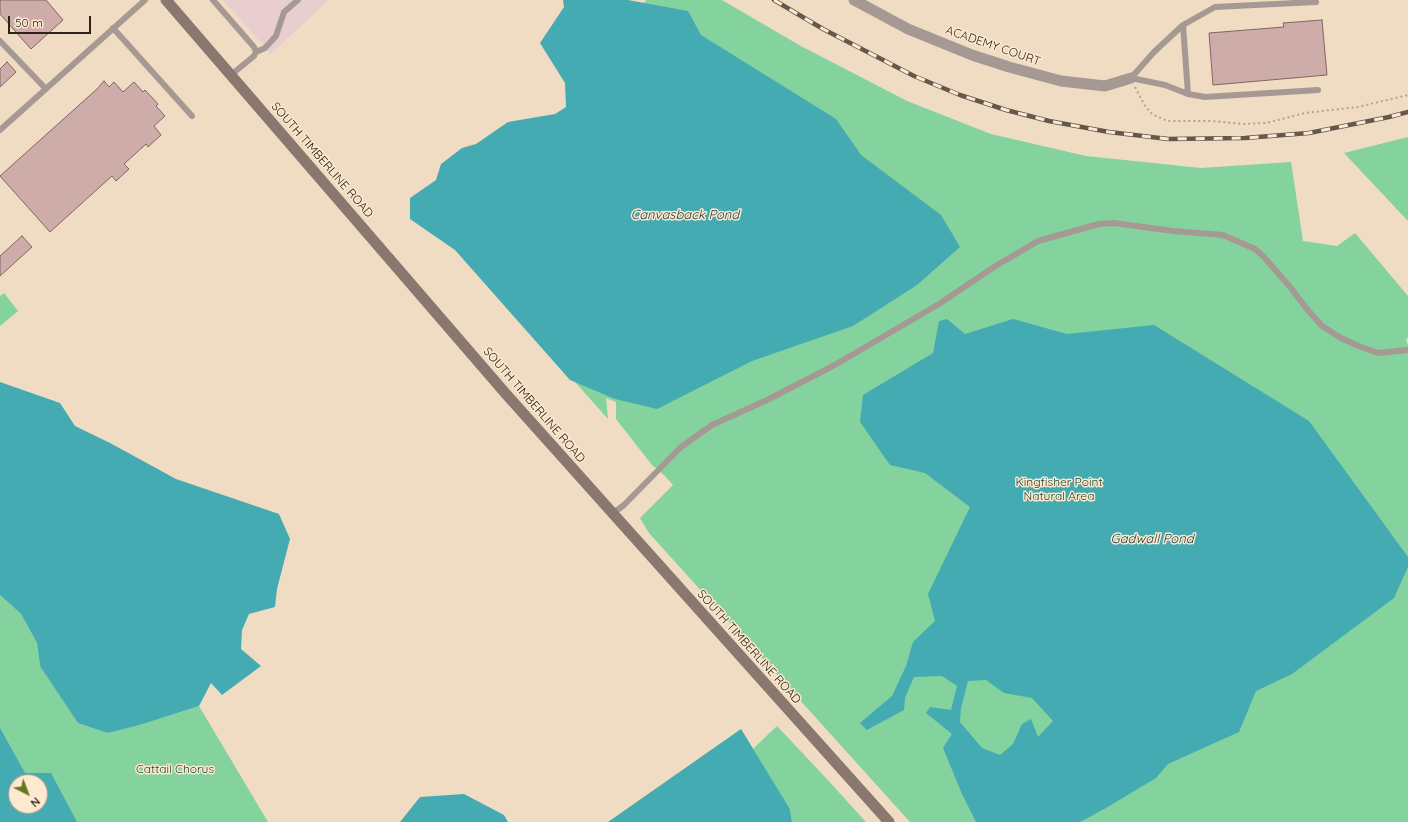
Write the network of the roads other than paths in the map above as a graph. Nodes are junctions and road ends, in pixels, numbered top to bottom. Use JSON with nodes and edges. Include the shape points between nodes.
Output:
{"nodes":[{"id":1,"x":145,"y":0,"type":"edge"},
{"id":2,"x":166,"y":0,"type":"edge"},
{"id":3,"x":213,"y":0,"type":"edge"},
{"id":4,"x":298,"y":0,"type":"edge"},
{"id":5,"x":854,"y":0,"type":"edge"},
{"id":6,"x":1316,"y":2,"type":"dead end"},
{"id":7,"x":1183,"y":25,"type":"junction"},
{"id":8,"x":113,"y":28,"type":"junction"},
{"id":9,"x":0,"y":41,"type":"edge"},
{"id":10,"x":256,"y":52,"type":"junction"},
{"id":11,"x":231,"y":75,"type":"junction"},
{"id":12,"x":1131,"y":78,"type":"junction"},
{"id":13,"x":46,"y":89,"type":"junction"},
{"id":14,"x":1318,"y":90,"type":"dead end"},
{"id":15,"x":1188,"y":94,"type":"junction"},
{"id":16,"x":192,"y":116,"type":"dead end"},
{"id":17,"x":0,"y":130,"type":"edge"},
{"id":18,"x":1408,"y":350,"type":"edge"},
{"id":19,"x":612,"y":514,"type":"junction"},
{"id":20,"x":889,"y":822,"type":"edge"}],
"edges":[{"from":1,"to":8,"type":"lane"},
{"from":2,"to":11,"type":"main road","name":"SOUTH TIMBERLINE ROAD"},
{"from":3,"to":10,"type":"lane"},
{"from":4,"to":10,"type":"lane","via":[[284,12],[276,36],[265,48]]},
{"from":5,"to":12,"type":"street","name":"ACADEMY COURT","via":[[908,29],[1009,67],[1061,81],[1105,86]]},
{"from":6,"to":7,"type":"lane","via":[[1215,7]]},
{"from":7,"to":12,"type":"lane"},
{"from":7,"to":15,"type":"lane"},
{"from":8,"to":13,"type":"lane"},
{"from":8,"to":16,"type":"lane"},
{"from":9,"to":13,"type":"lane"},
{"from":10,"to":11,"type":"lane"},
{"from":11,"to":19,"type":"main road","name":"SOUTH TIMBERLINE ROAD"},
{"from":12,"to":15,"type":"lane"},
{"from":13,"to":17,"type":"lane"},
{"from":14,"to":15,"type":"lane","via":[[1204,98]]},
{"from":18,"to":19,"type":"lane","via":[[1378,353],[1341,338],[1322,326],[1262,255],[1255,249],[1223,235],[1114,223],[1099,224],[1038,241],[940,304],[833,366],[712,425],[681,447]]},
{"from":19,"to":20,"type":"main road","name":"SOUTH TIMBERLINE ROAD"}]}
